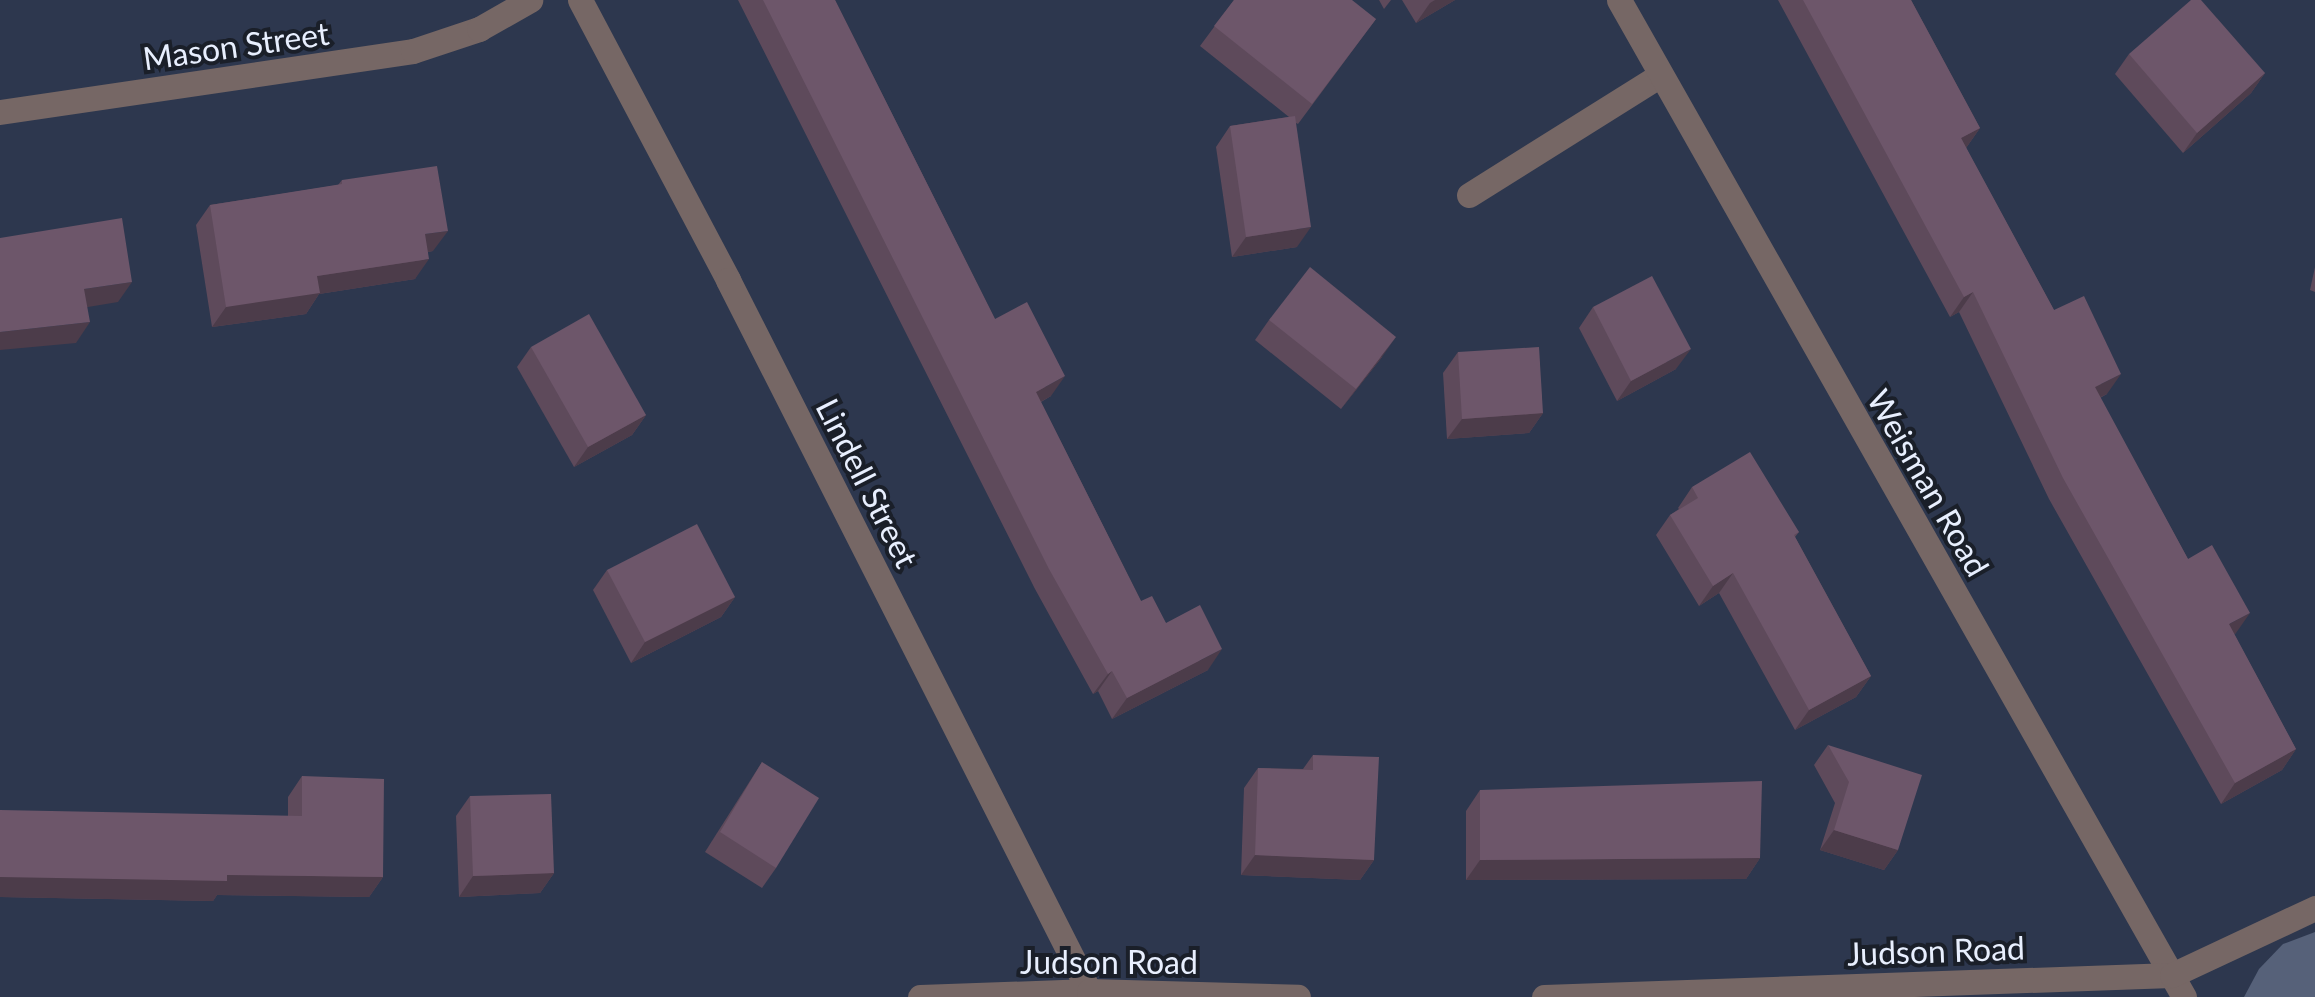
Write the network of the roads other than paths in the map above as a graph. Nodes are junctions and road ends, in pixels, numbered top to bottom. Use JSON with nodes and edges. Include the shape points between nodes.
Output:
{"nodes":[{"id":1,"x":530,"y":0,"type":"edge"},
{"id":2,"x":580,"y":0,"type":"edge"},
{"id":3,"x":1619,"y":0,"type":"edge"},
{"id":4,"x":1659,"y":76,"type":"junction"},
{"id":5,"x":0,"y":112,"type":"edge"},
{"id":6,"x":1469,"y":195,"type":"dead end"},
{"id":7,"x":2315,"y":908,"type":"edge"},
{"id":8,"x":2178,"y":986,"type":"edge"},
{"id":9,"x":1091,"y":994,"type":"edge"},
{"id":10,"x":920,"y":997,"type":"edge"},
{"id":11,"x":1298,"y":997,"type":"edge"},
{"id":12,"x":1544,"y":997,"type":"edge"}],
"edges":[{"from":1,"to":5,"type":"street","name":"Mason Street","via":[[478,30],[413,51]]},
{"from":2,"to":9,"type":"street","name":"Lindell Street"},
{"from":3,"to":4,"type":"street","name":"Weisman Road"},
{"from":4,"to":6,"type":"street"},
{"from":4,"to":8,"type":"street","name":"Weisman Road"},
{"from":7,"to":8,"type":"street","name":"Judson Road"},
{"from":8,"to":12,"type":"street","name":"Judson Road"},
{"from":9,"to":10,"type":"street","name":"Judson Road"},
{"from":9,"to":11,"type":"street","name":"Judson Road"}]}
